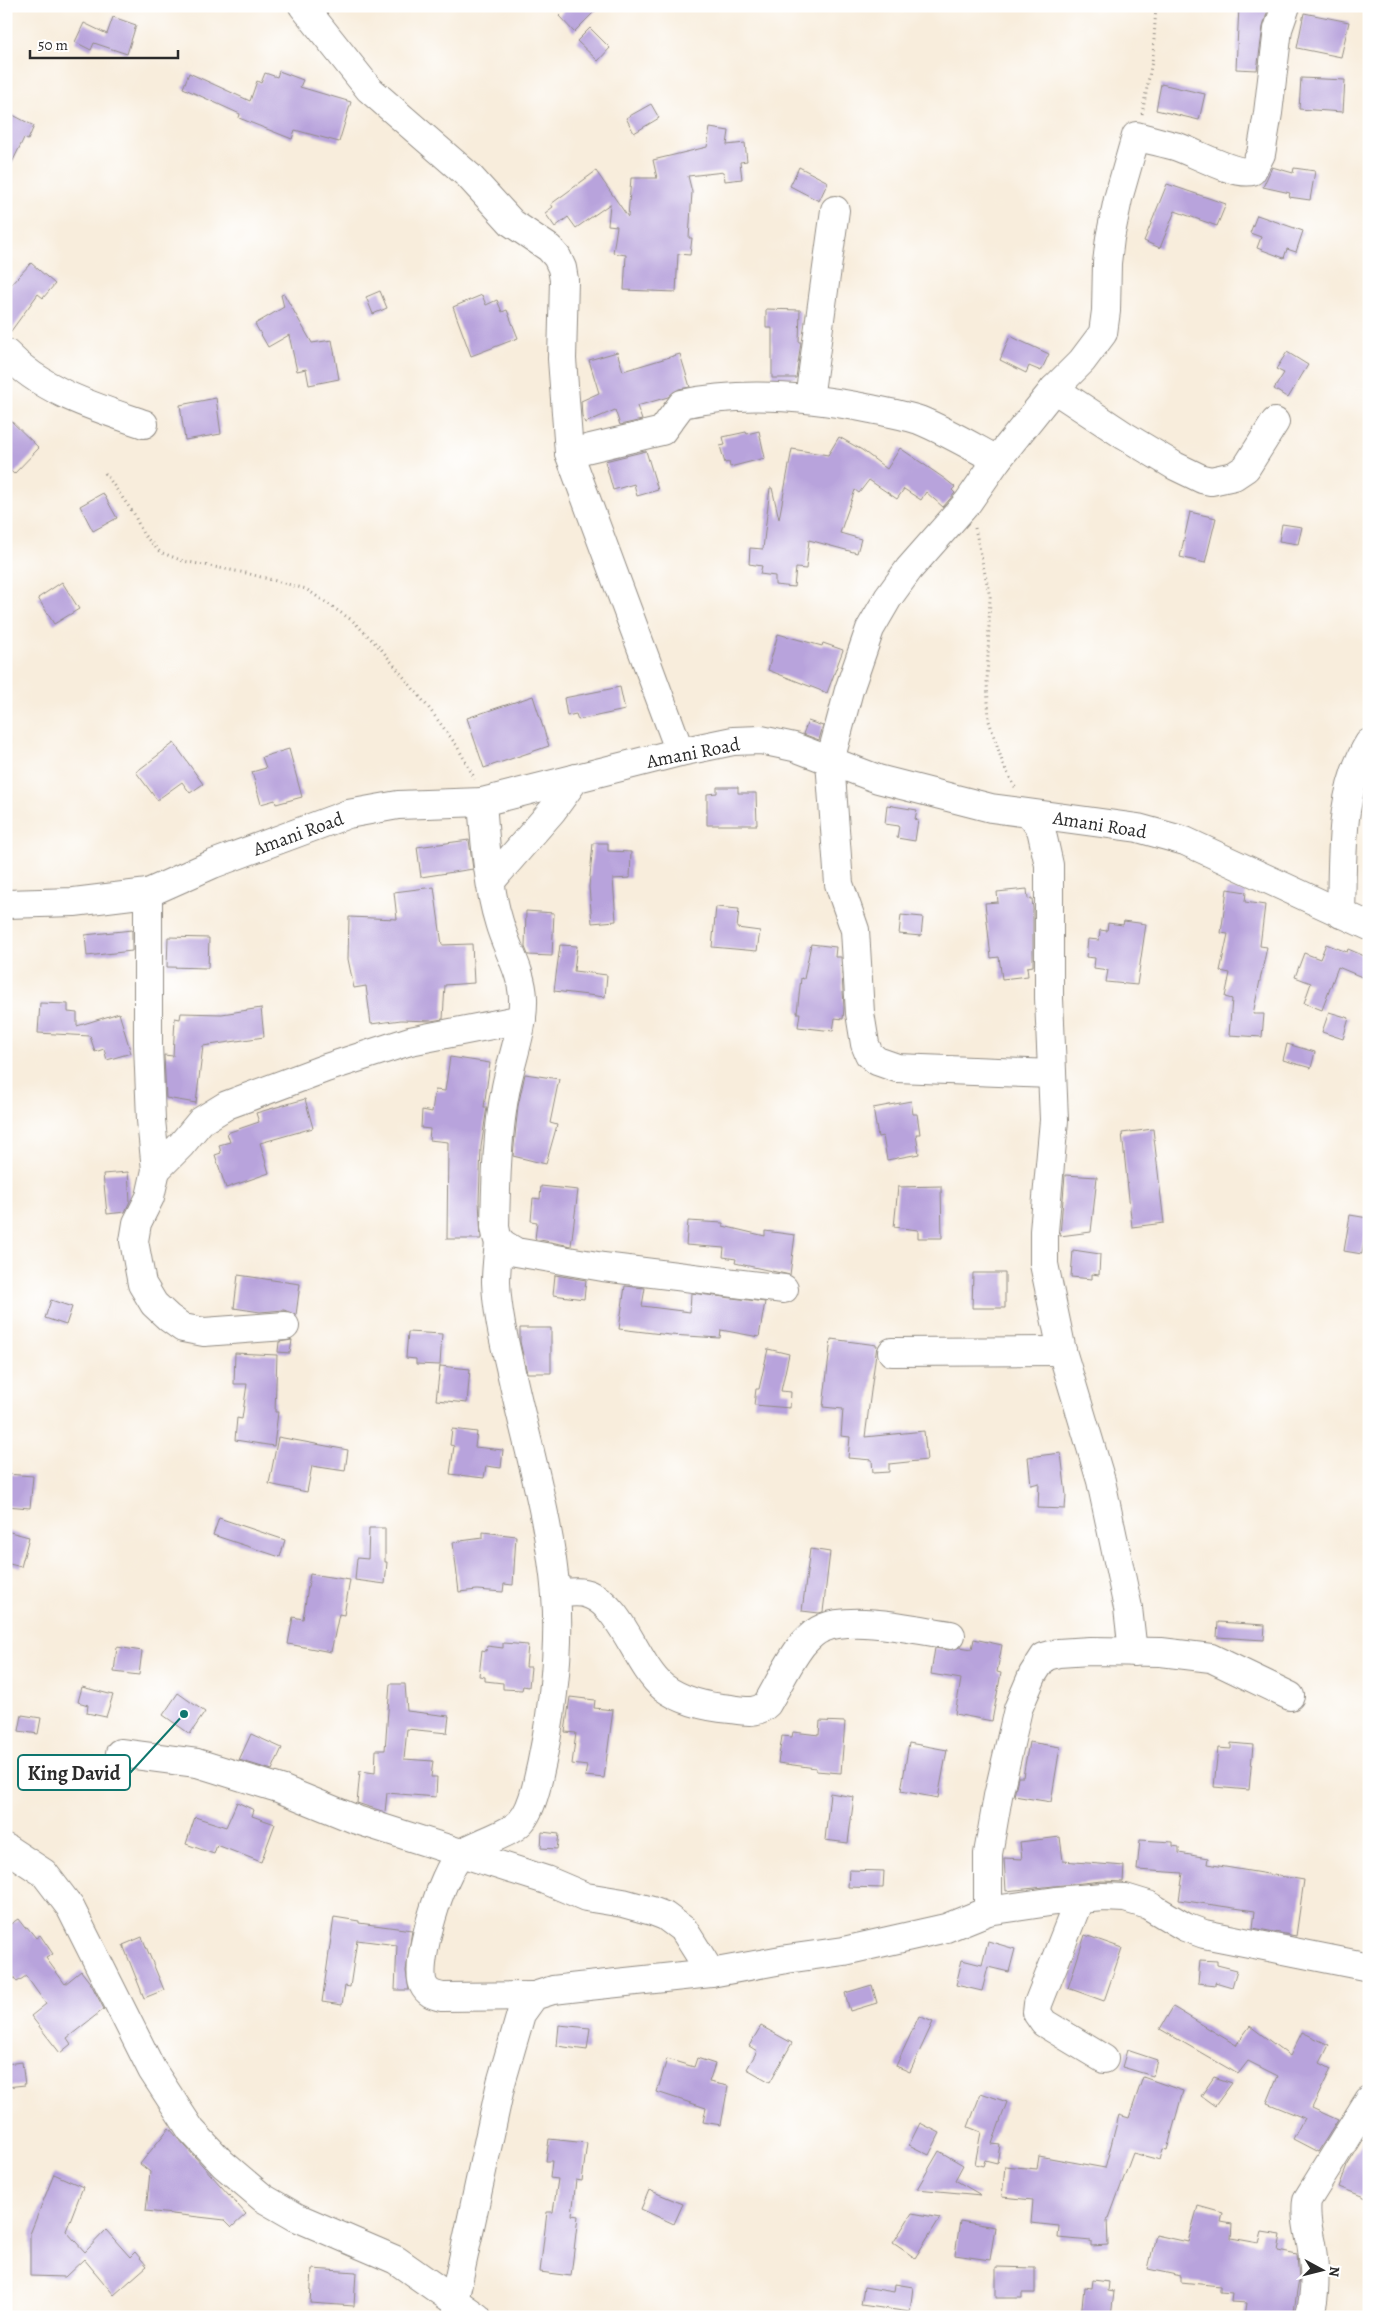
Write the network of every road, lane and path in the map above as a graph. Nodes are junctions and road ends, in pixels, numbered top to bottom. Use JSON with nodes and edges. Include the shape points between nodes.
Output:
{"nodes":[{"id":1,"x":303,"y":6,"type":"edge"},
{"id":2,"x":1156,"y":6,"type":"edge"},
{"id":3,"x":1286,"y":6,"type":"edge"},
{"id":4,"x":1136,"y":136,"type":"junction"},
{"id":5,"x":835,"y":210,"type":"dead end"},
{"id":6,"x":6,"y":353,"type":"edge"},
{"id":7,"x":1054,"y":388,"type":"junction"},
{"id":8,"x":809,"y":399,"type":"junction"},
{"id":9,"x":1275,"y":422,"type":"dead end"},
{"id":10,"x":144,"y":424,"type":"dead end"},
{"id":11,"x":569,"y":453,"type":"junction"},
{"id":12,"x":997,"y":460,"type":"junction"},
{"id":13,"x":106,"y":473,"type":"dead end"},
{"id":14,"x":968,"y":502,"type":"junction"},
{"id":15,"x":1369,"y":743,"type":"edge"},
{"id":16,"x":680,"y":752,"type":"junction"},
{"id":17,"x":830,"y":761,"type":"junction"},
{"id":18,"x":576,"y":778,"type":"junction"},
{"id":19,"x":482,"y":802,"type":"junction"},
{"id":20,"x":1030,"y":814,"type":"junction"},
{"id":21,"x":491,"y":880,"type":"junction"},
{"id":22,"x":148,"y":893,"type":"junction"},
{"id":23,"x":6,"y":904,"type":"edge"},
{"id":24,"x":1341,"y":914,"type":"junction"},
{"id":25,"x":1369,"y":926,"type":"edge"},
{"id":26,"x":522,"y":1019,"type":"junction"},
{"id":27,"x":1052,"y":1074,"type":"junction"},
{"id":28,"x":156,"y":1170,"type":"junction"},
{"id":29,"x":499,"y":1241,"type":"junction"},
{"id":30,"x":784,"y":1289,"type":"dead end"},
{"id":31,"x":285,"y":1326,"type":"dead end"},
{"id":32,"x":1062,"y":1351,"type":"junction"},
{"id":33,"x":892,"y":1352,"type":"dead end"},
{"id":34,"x":556,"y":1594,"type":"junction"},
{"id":35,"x":951,"y":1635,"type":"dead end"},
{"id":36,"x":1133,"y":1652,"type":"junction"},
{"id":37,"x":1290,"y":1696,"type":"dead end"},
{"id":38,"x":120,"y":1753,"type":"dead end"},
{"id":39,"x":424,"y":1841,"type":"junction"},
{"id":40,"x":6,"y":1848,"type":"edge"},
{"id":41,"x":461,"y":1854,"type":"junction"},
{"id":42,"x":444,"y":1878,"type":"junction"},
{"id":43,"x":1079,"y":1900,"type":"junction"},
{"id":44,"x":988,"y":1911,"type":"junction"},
{"id":45,"x":1369,"y":1967,"type":"edge"},
{"id":46,"x":711,"y":1973,"type":"junction"},
{"id":47,"x":534,"y":1996,"type":"junction"},
{"id":48,"x":1104,"y":2059,"type":"dead end"},
{"id":49,"x":1369,"y":2100,"type":"edge"},
{"id":50,"x":454,"y":2301,"type":"junction"},
{"id":51,"x":477,"y":2317,"type":"edge"},
{"id":52,"x":1309,"y":2317,"type":"edge"}],
"edges":[{"from":1,"to":11,"type":"street","via":[[369,89],[469,176],[512,223],[557,257],[564,280],[562,359]]},
{"from":2,"to":4,"type":"path","via":[[1149,84]]},
{"from":3,"to":4,"type":"street","via":[[1278,29],[1261,154],[1252,171],[1235,170]]},
{"from":4,"to":7,"type":"street","via":[[1110,238],[1103,333],[1082,361]]},
{"from":5,"to":8,"type":"street"},
{"from":6,"to":10,"type":"street","via":[[27,372],[64,394]]},
{"from":7,"to":9,"type":"street","via":[[1124,436],[1175,466],[1211,481],[1234,476],[1246,468]]},
{"from":7,"to":12,"type":"street"},
{"from":8,"to":11,"type":"street","via":[[721,398],[682,404],[662,431]]},
{"from":8,"to":12,"type":"street","via":[[917,420]]},
{"from":11,"to":16,"type":"street"},
{"from":12,"to":14,"type":"street"},
{"from":13,"to":19,"type":"path","via":[[134,514],[143,534],[160,552],[183,561],[306,589],[353,621],[381,650],[457,746],[475,780]]},
{"from":14,"to":17,"type":"street","via":[[909,569],[870,629]]},
{"from":14,"to":20,"type":"path","via":[[982,550],[990,597],[989,721],[1003,764]]},
{"from":15,"to":24,"type":"street","via":[[1356,768],[1348,796]]},
{"from":16,"to":17,"type":"street","name":"Amani Road","via":[[733,741],[761,740],[794,747]]},
{"from":16,"to":18,"type":"street","name":"Amani Road"},
{"from":17,"to":20,"type":"street","name":"Amani Road","via":[[878,779],[990,808]]},
{"from":17,"to":27,"type":"street","via":[[839,884],[855,930],[860,1013],[869,1054],[877,1061],[897,1068]]},
{"from":18,"to":19,"type":"street","name":"Amani Road"},
{"from":18,"to":21,"type":"street","via":[[552,811]]},
{"from":19,"to":21,"type":"street"},
{"from":19,"to":22,"type":"street","name":"Amani Road","via":[[398,805],[348,814],[222,861]]},
{"from":20,"to":24,"type":"street","name":"Amani Road","via":[[1138,828],[1185,841]]},
{"from":20,"to":27,"type":"street","via":[[1041,829],[1049,865]]},
{"from":21,"to":26,"type":"street","via":[[498,922],[522,985]]},
{"from":22,"to":23,"type":"street","name":"Amani Road","via":[[74,902]]},
{"from":22,"to":28,"type":"street","via":[[148,1044]]},
{"from":24,"to":25,"type":"street","name":"Amani Road"},
{"from":26,"to":28,"type":"street","via":[[410,1041],[226,1105],[201,1121]]},
{"from":26,"to":29,"type":"street","via":[[500,1125],[495,1227]]},
{"from":27,"to":32,"type":"street","via":[[1052,1144],[1043,1249]]},
{"from":28,"to":31,"type":"street","via":[[134,1241],[142,1284],[154,1304],[183,1328],[204,1332]]},
{"from":29,"to":30,"type":"street","via":[[516,1252],[603,1267]]},
{"from":29,"to":34,"type":"street","via":[[496,1280],[500,1318],[546,1529]]},
{"from":32,"to":33,"type":"street"},
{"from":32,"to":36,"type":"street","via":[[1101,1481],[1128,1608]]},
{"from":34,"to":35,"type":"street","via":[[583,1593],[596,1597],[610,1612],[652,1675],[666,1689],[699,1704],[749,1711],[767,1704],[802,1646],[824,1627],[853,1623]]},
{"from":34,"to":41,"type":"street","via":[[557,1628],[550,1726],[527,1816],[516,1827]]},
{"from":36,"to":37,"type":"street","via":[[1210,1658]]},
{"from":36,"to":44,"type":"street","via":[[1058,1653],[1044,1657],[1033,1674],[1018,1709],[998,1796],[988,1854]]},
{"from":38,"to":39,"type":"street","via":[[197,1763],[281,1789],[344,1815]]},
{"from":39,"to":41,"type":"street"},
{"from":39,"to":42,"type":"street"},
{"from":40,"to":50,"type":"street","via":[[44,1874],[70,1906],[152,2070],[207,2149],[242,2183],[263,2198],[296,2217],[396,2260]]},
{"from":41,"to":42,"type":"street"},
{"from":41,"to":46,"type":"street","via":[[546,1880],[586,1897],[623,1902],[665,1916],[684,1930]]},
{"from":42,"to":47,"type":"street","via":[[422,1960],[422,1979],[427,1990],[442,1997]]},
{"from":43,"to":44,"type":"street"},
{"from":43,"to":45,"type":"street","via":[[1124,1898],[1148,1905],[1185,1927],[1204,1934]]},
{"from":43,"to":48,"type":"street","via":[[1036,2013],[1044,2023]]},
{"from":44,"to":46,"type":"street","via":[[946,1928],[844,1951]]},
{"from":46,"to":47,"type":"street","via":[[553,1990]]},
{"from":47,"to":50,"type":"street","via":[[521,2014],[501,2083]]},
{"from":49,"to":52,"type":"street","via":[[1307,2200],[1306,2218],[1314,2268],[1314,2296]]},
{"from":50,"to":51,"type":"street"}]}
